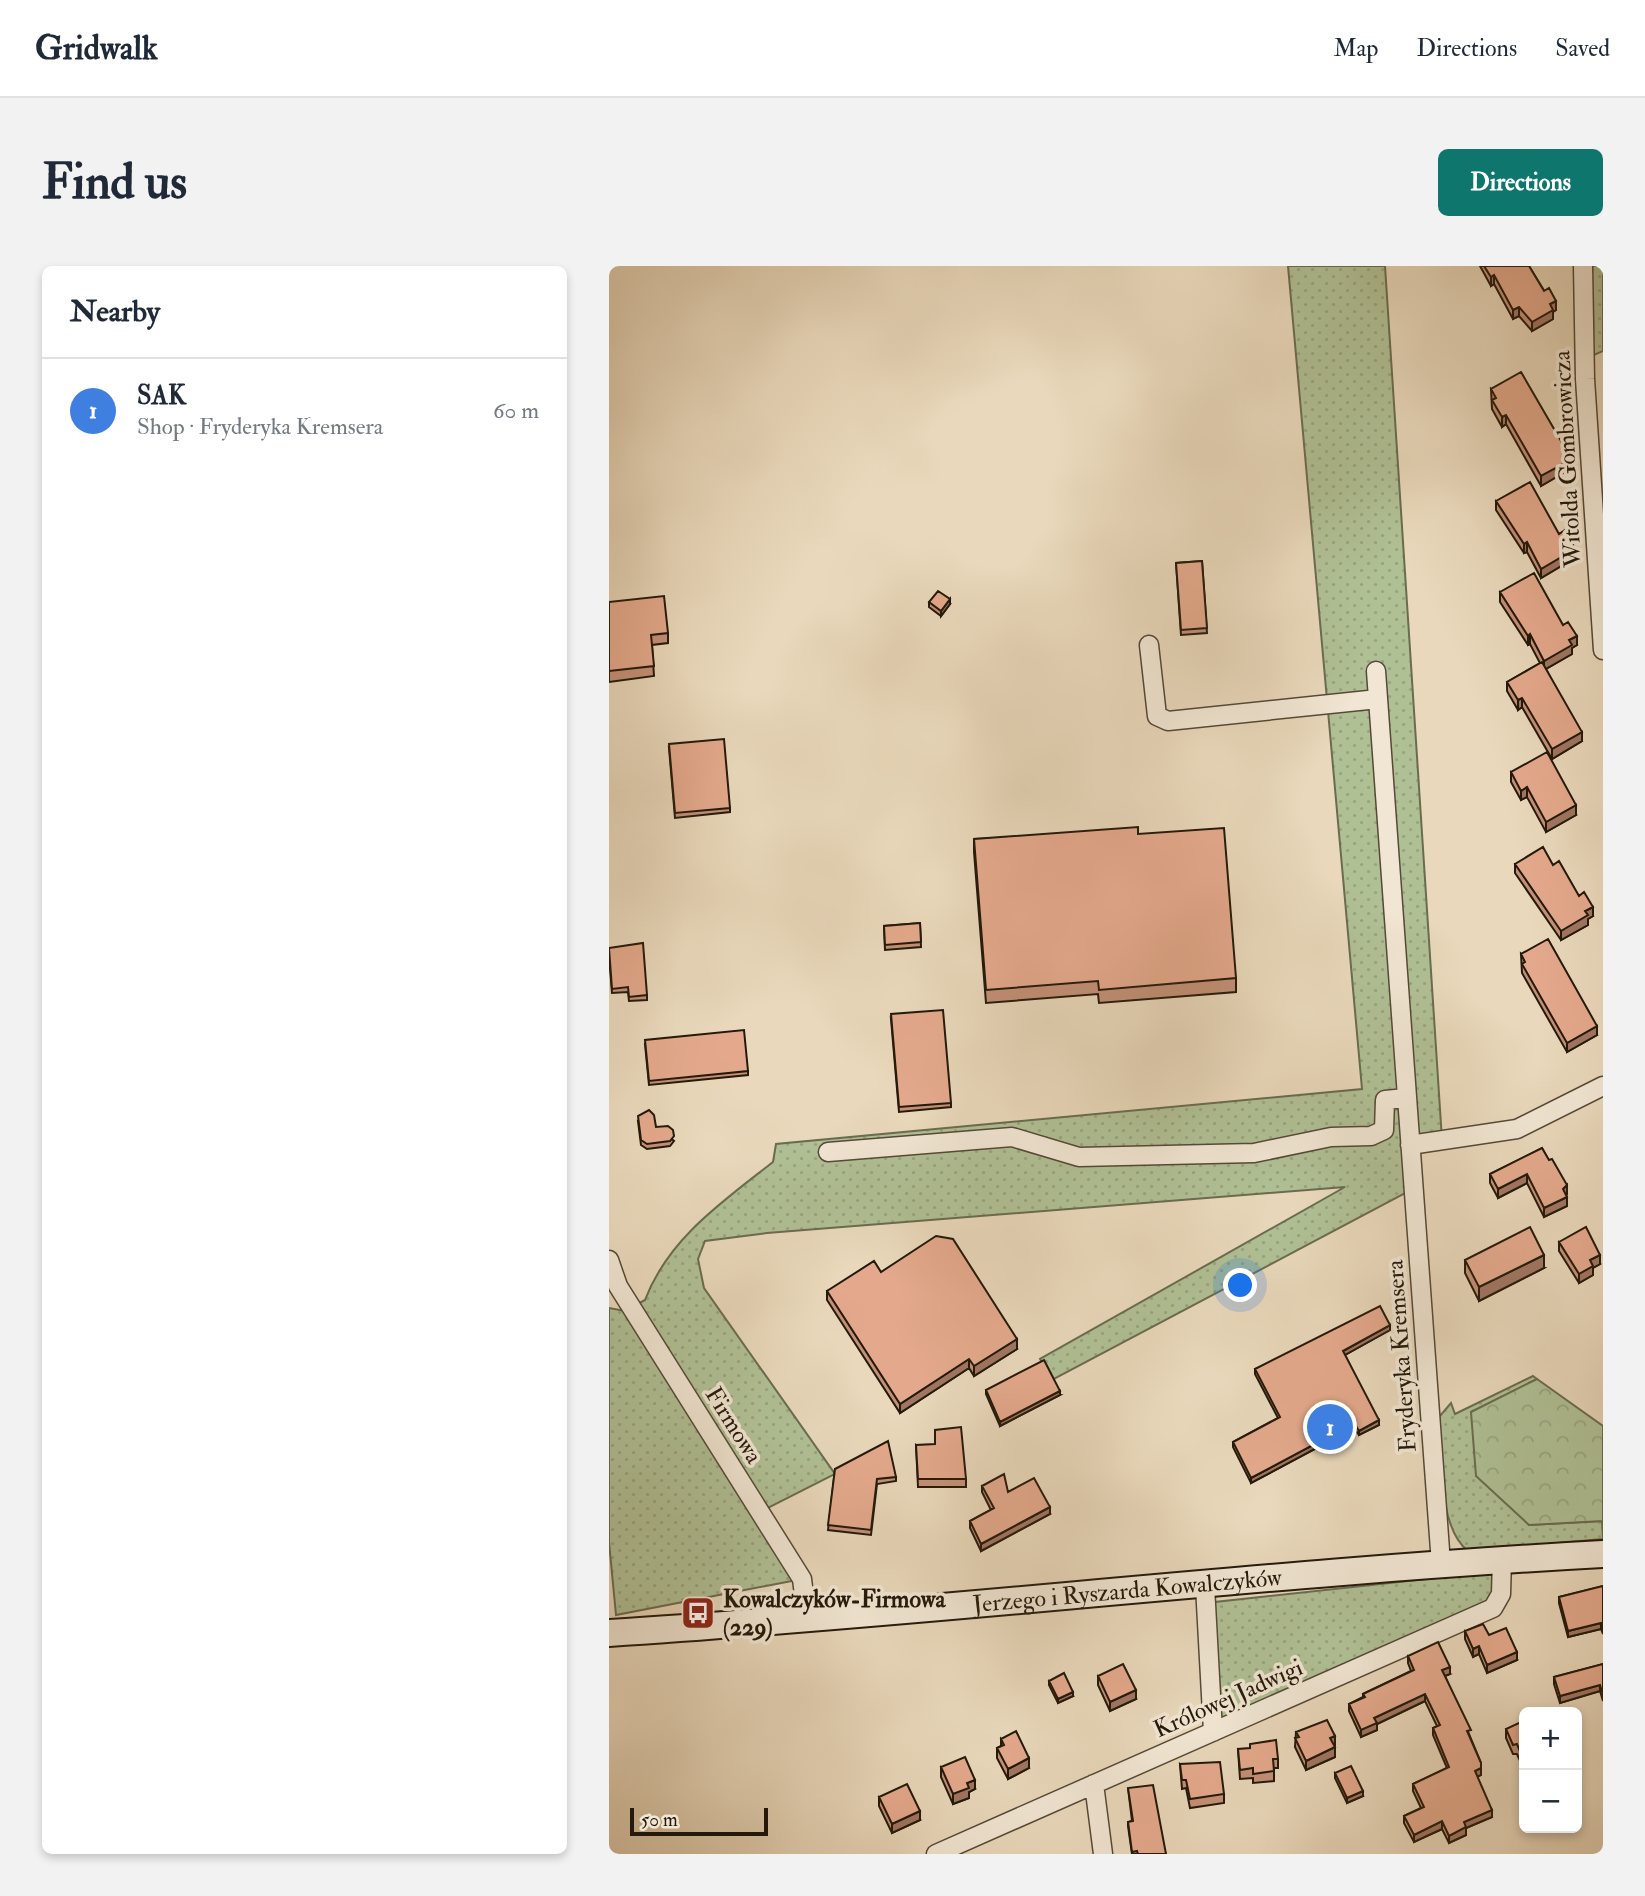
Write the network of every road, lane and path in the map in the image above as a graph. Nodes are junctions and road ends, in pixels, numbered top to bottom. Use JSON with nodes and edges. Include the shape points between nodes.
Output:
{"nodes":[{"id":1,"x":1583,"y":266,"type":"edge"},
{"id":2,"x":1149,"y":645,"type":"dead end"},
{"id":3,"x":1603,"y":649,"type":"edge"},
{"id":4,"x":1376,"y":671,"type":"dead end"},
{"id":5,"x":1378,"y":699,"type":"junction"},
{"id":6,"x":1603,"y":1086,"type":"edge"},
{"id":7,"x":1406,"y":1098,"type":"junction"},
{"id":8,"x":1410,"y":1145,"type":"junction"},
{"id":9,"x":828,"y":1152,"type":"dead end"},
{"id":10,"x":609,"y":1260,"type":"edge"},
{"id":11,"x":613,"y":1285,"type":"edge"},
{"id":12,"x":1603,"y":1554,"type":"edge"},
{"id":13,"x":1501,"y":1559,"type":"junction"},
{"id":14,"x":1441,"y":1564,"type":"junction"},
{"id":15,"x":1205,"y":1586,"type":"junction"},
{"id":16,"x":807,"y":1619,"type":"junction"},
{"id":17,"x":609,"y":1633,"type":"edge"},
{"id":18,"x":1213,"y":1732,"type":"junction"},
{"id":19,"x":1094,"y":1784,"type":"junction"},
{"id":20,"x":936,"y":1854,"type":"edge"},
{"id":21,"x":1104,"y":1854,"type":"edge"}],
"edges":[{"from":1,"to":3,"type":"street","name":"Witolda Gombrowicza","via":[[1585,379]]},
{"from":2,"to":5,"type":"street","via":[[1157,716],[1168,721]]},
{"from":4,"to":5,"type":"street","name":"Fryderyka Kremsera"},
{"from":5,"to":7,"type":"street","name":"Fryderyka Kremsera"},
{"from":6,"to":8,"type":"street","via":[[1517,1129]]},
{"from":7,"to":8,"type":"street","name":"Fryderyka Kremsera"},
{"from":7,"to":9,"type":"street","via":[[1385,1100],[1384,1130],[1371,1136],[1317,1139],[1254,1153],[1079,1157],[1012,1137]]},
{"from":8,"to":14,"type":"street","name":"Fryderyka Kremsera"},
{"from":10,"to":11,"type":"street","name":"Firmowa"},
{"from":11,"to":16,"type":"street","name":"Firmowa","via":[[802,1579]]},
{"from":12,"to":13,"type":"main road","name":"Jerzego i Ryszarda Kowalczyków"},
{"from":13,"to":14,"type":"main road","name":"Jerzego i Ryszarda Kowalczyków"},
{"from":13,"to":18,"type":"street","name":"Królowej Jadwigi","via":[[1501,1594],[1493,1608]]},
{"from":14,"to":15,"type":"main road","name":"Jerzego i Ryszarda Kowalczyków"},
{"from":15,"to":16,"type":"main road","name":"Jerzego i Ryszarda Kowalczyków"},
{"from":15,"to":18,"type":"street"},
{"from":16,"to":17,"type":"main road","name":"Jerzego i Ryszarda Kowalczyków"},
{"from":18,"to":19,"type":"street","name":"Królowej Jadwigi"},
{"from":19,"to":20,"type":"street","name":"Królowej Jadwigi"},
{"from":19,"to":21,"type":"street"}]}
